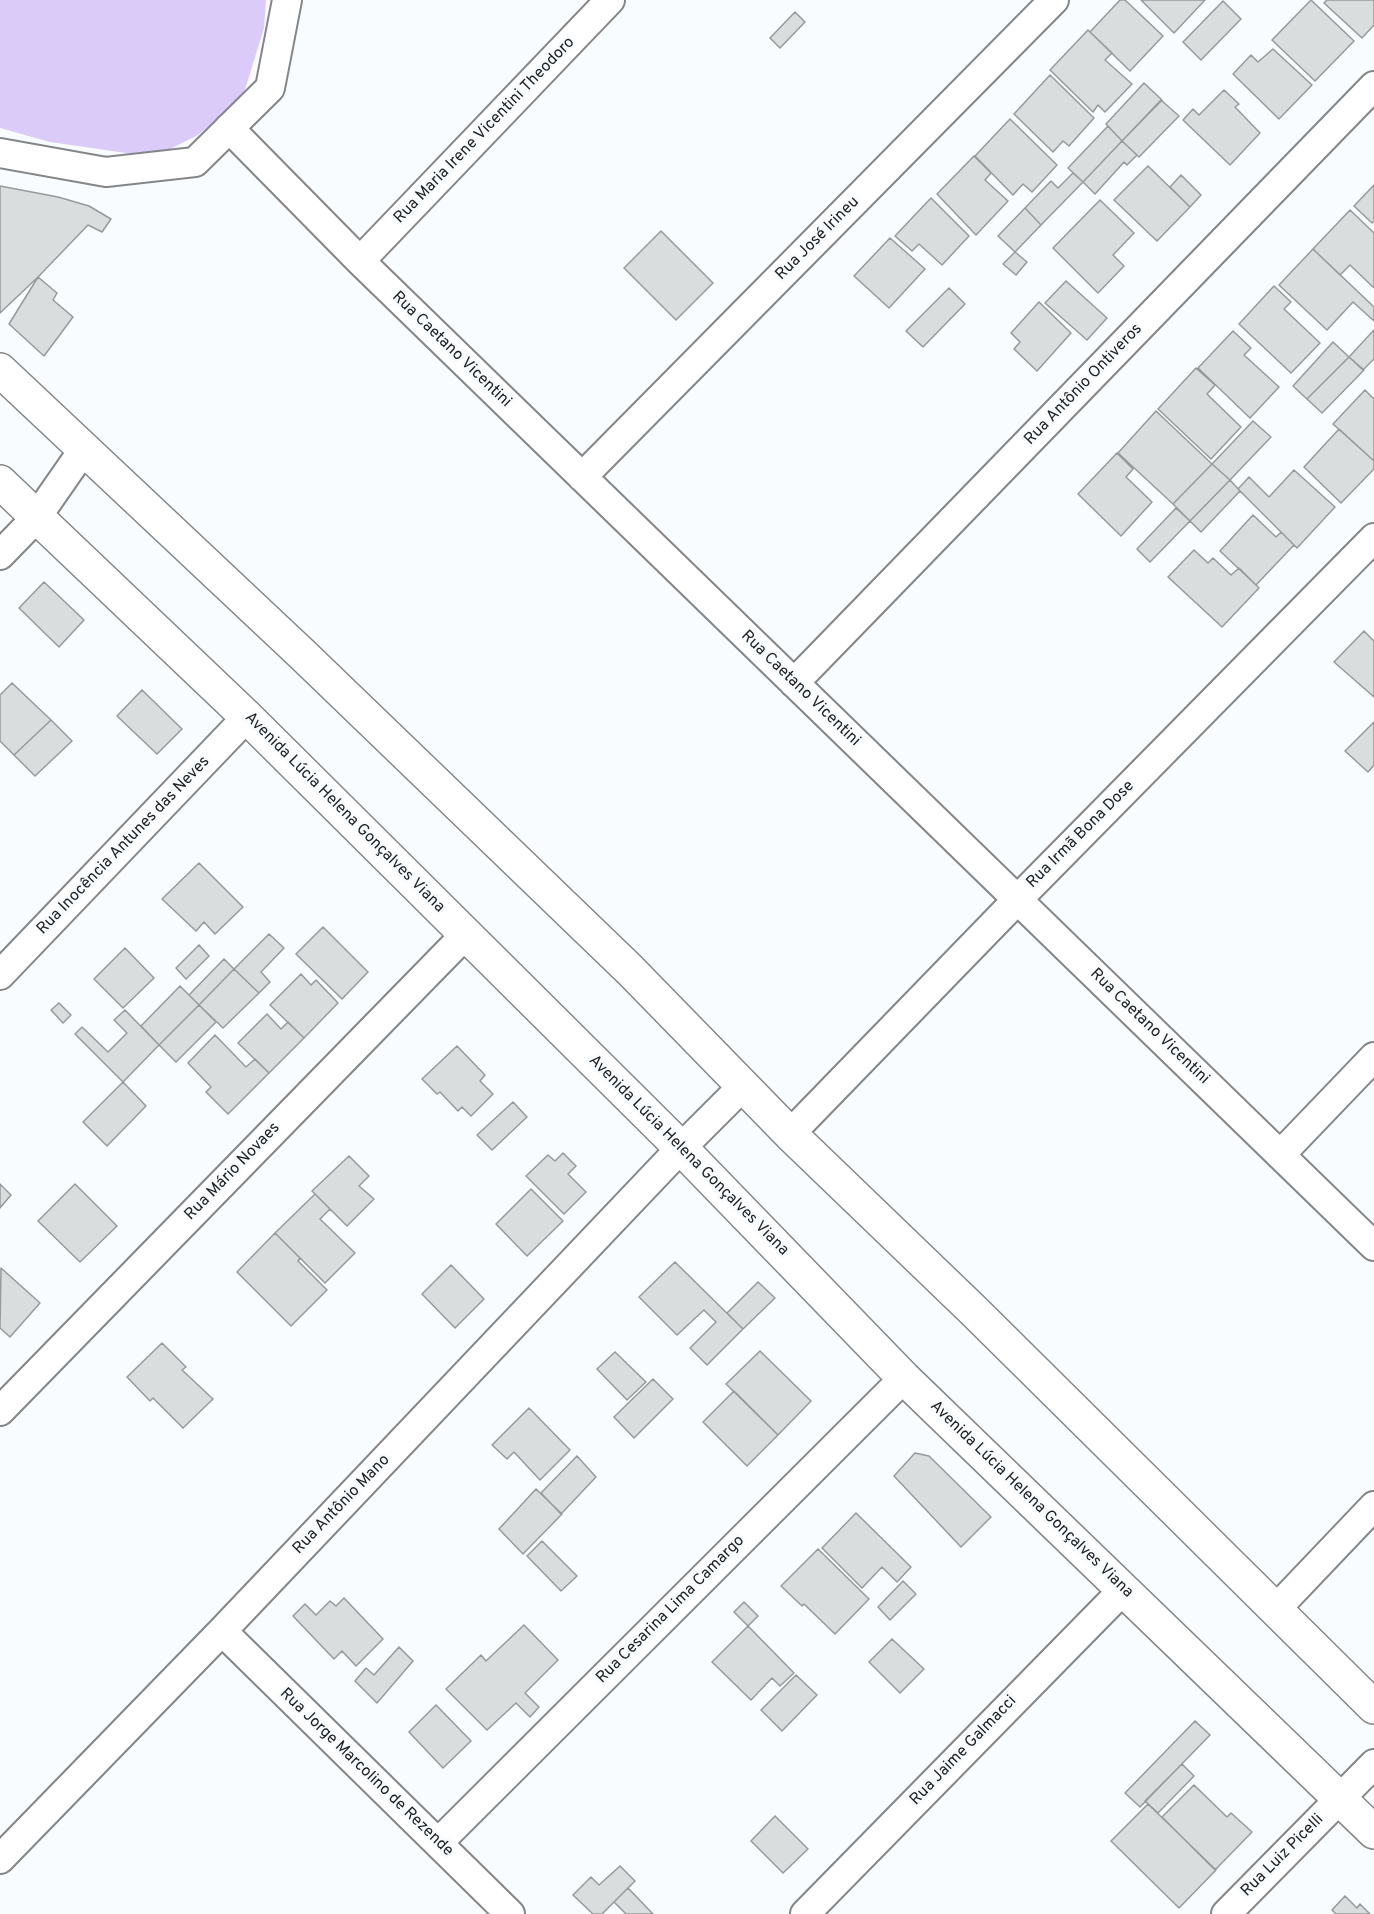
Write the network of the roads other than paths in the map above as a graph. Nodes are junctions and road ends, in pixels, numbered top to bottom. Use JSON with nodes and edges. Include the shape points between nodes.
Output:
{"nodes":[{"id":1,"x":287,"y":0,"type":"edge"},
{"id":2,"x":610,"y":0,"type":"edge"},
{"id":3,"x":1054,"y":0,"type":"edge"},
{"id":4,"x":1374,"y":86,"type":"edge"},
{"id":5,"x":230,"y":128,"type":"junction"},
{"id":6,"x":0,"y":153,"type":"edge"},
{"id":7,"x":360,"y":261,"type":"junction"},
{"id":8,"x":0,"y":370,"type":"edge"},
{"id":9,"x":84,"y":449,"type":"junction"},
{"id":10,"x":582,"y":477,"type":"junction"},
{"id":11,"x":0,"y":482,"type":"edge"},
{"id":12,"x":36,"y":518,"type":"junction"},
{"id":13,"x":1374,"y":538,"type":"edge"},
{"id":14,"x":0,"y":555,"type":"edge"},
{"id":15,"x":794,"y":683,"type":"junction"},
{"id":16,"x":248,"y":717,"type":"junction"},
{"id":17,"x":1017,"y":900,"type":"junction"},
{"id":18,"x":466,"y":934,"type":"junction"},
{"id":19,"x":0,"y":975,"type":"edge"},
{"id":20,"x":1374,"y":1058,"type":"edge"},
{"id":21,"x":742,"y":1086,"type":"junction"},
{"id":22,"x":790,"y":1134,"type":"junction"},
{"id":23,"x":681,"y":1148,"type":"junction"},
{"id":24,"x":1280,"y":1155,"type":"junction"},
{"id":25,"x":1374,"y":1246,"type":"edge"},
{"id":26,"x":904,"y":1378,"type":"junction"},
{"id":27,"x":0,"y":1411,"type":"edge"},
{"id":28,"x":1374,"y":1506,"type":"edge"},
{"id":29,"x":1124,"y":1589,"type":"junction"},
{"id":30,"x":1275,"y":1610,"type":"junction"},
{"id":31,"x":222,"y":1631,"type":"junction"},
{"id":32,"x":1374,"y":1707,"type":"edge"},
{"id":33,"x":1374,"y":1764,"type":"edge"},
{"id":34,"x":1340,"y":1798,"type":"junction"},
{"id":35,"x":1374,"y":1832,"type":"edge"},
{"id":36,"x":438,"y":1843,"type":"junction"},
{"id":37,"x":0,"y":1858,"type":"edge"},
{"id":38,"x":510,"y":1914,"type":"edge"},
{"id":39,"x":805,"y":1914,"type":"edge"},
{"id":40,"x":1226,"y":1914,"type":"edge"}],
"edges":[{"from":1,"to":5,"type":"street","via":[[270,88]]},
{"from":2,"to":7,"type":"street","name":"Rua Maria Irene Vicentini Theodoro"},
{"from":3,"to":10,"type":"street","name":"Rua José Irineu"},
{"from":4,"to":15,"type":"street","name":"Rua Antônio Ontiveros"},
{"from":5,"to":6,"type":"street","via":[[195,162],[106,172]]},
{"from":5,"to":7,"type":"street","name":"Rua Caetano Vicentini"},
{"from":7,"to":10,"type":"street","name":"Rua Caetano Vicentini"},
{"from":8,"to":9,"type":"street"},
{"from":9,"to":12,"type":"street"},
{"from":9,"to":21,"type":"street","via":[[630,970]]},
{"from":10,"to":15,"type":"street","name":"Rua Caetano Vicentini"},
{"from":11,"to":12,"type":"street","name":"Avenida Lúcia Helena Gonçalves Viana"},
{"from":12,"to":14,"type":"street"},
{"from":12,"to":16,"type":"street","name":"Avenida Lúcia Helena Gonçalves Viana"},
{"from":13,"to":17,"type":"street","name":"Rua Irmã Bona Dose"},
{"from":15,"to":17,"type":"street","name":"Rua Caetano Vicentini"},
{"from":16,"to":18,"type":"street","name":"Avenida Lúcia Helena Gonçalves Viana"},
{"from":16,"to":19,"type":"street","name":"Rua Inocência Antunes das Neves"},
{"from":17,"to":22,"type":"street","name":"Rua Irmã Bona Dose"},
{"from":17,"to":24,"type":"street","name":"Rua Caetano Vicentini"},
{"from":18,"to":23,"type":"street","name":"Avenida Lúcia Helena Gonçalves Viana"},
{"from":18,"to":27,"type":"street","name":"Rua Mário Novaes"},
{"from":20,"to":24,"type":"street"},
{"from":21,"to":22,"type":"street"},
{"from":21,"to":23,"type":"street","name":"Rua Antônio Mano"},
{"from":22,"to":30,"type":"street"},
{"from":23,"to":26,"type":"street","name":"Avenida Lúcia Helena Gonçalves Viana"},
{"from":23,"to":31,"type":"street","name":"Rua Antônio Mano"},
{"from":24,"to":25,"type":"street","name":"Rua Caetano Vicentini"},
{"from":26,"to":29,"type":"street","name":"Avenida Lúcia Helena Gonçalves Viana"},
{"from":26,"to":36,"type":"street","name":"Rua Cesarina Lima Camargo"},
{"from":28,"to":30,"type":"street"},
{"from":29,"to":34,"type":"street","name":"Avenida Lúcia Helena Gonçalves Viana"},
{"from":29,"to":39,"type":"street","name":"Rua Jaime Galmacci"},
{"from":30,"to":32,"type":"street"},
{"from":31,"to":36,"type":"street","name":"Rua Jorge Marcolino de Rezende"},
{"from":31,"to":37,"type":"street","name":"Rua Antônio Mano"},
{"from":33,"to":34,"type":"street","name":"Rua Luiz Picelli"},
{"from":34,"to":35,"type":"street","name":"Avenida Lúcia Helena Gonçalves Viana"},
{"from":34,"to":40,"type":"street","name":"Rua Luiz Picelli"},
{"from":36,"to":38,"type":"street","name":"Rua Jorge Marcolino de Rezende"}]}
